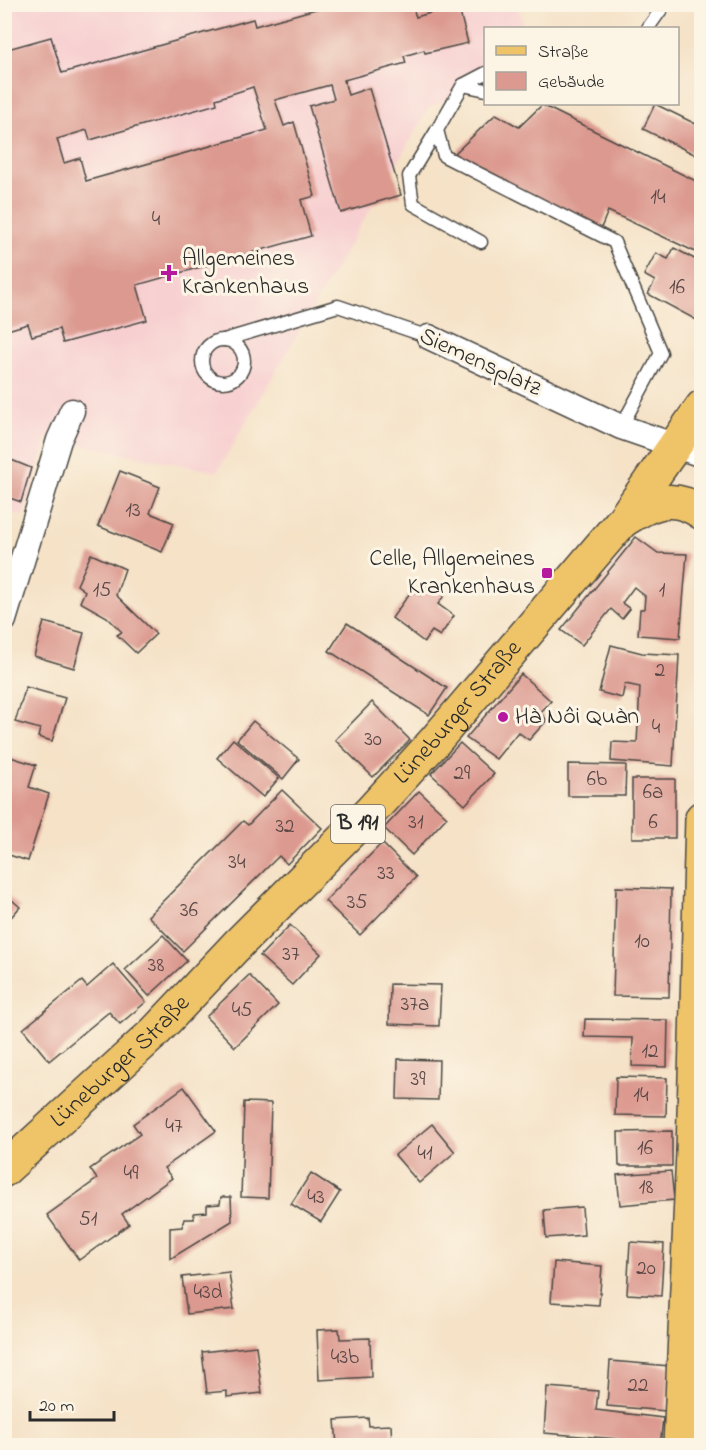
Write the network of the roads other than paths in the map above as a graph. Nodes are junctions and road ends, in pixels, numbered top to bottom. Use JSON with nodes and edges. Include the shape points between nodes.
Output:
{"nodes":[{"id":1,"x":665,"y":4,"type":"edge"},
{"id":2,"x":649,"y":27,"type":"edge"},
{"id":3,"x":484,"y":74,"type":"edge"},
{"id":4,"x":463,"y":85,"type":"junction"},
{"id":5,"x":484,"y":90,"type":"edge"},
{"id":6,"x":436,"y":130,"type":"junction"},
{"id":7,"x":481,"y":242,"type":"dead end"},
{"id":8,"x":256,"y":331,"type":"junction"},
{"id":9,"x":429,"y":337,"type":"joint"},
{"id":10,"x":224,"y":340,"type":"junction"},
{"id":11,"x":243,"y":357,"type":"junction"},
{"id":12,"x":702,"y":407,"type":"edge"},
{"id":13,"x":72,"y":411,"type":"dead end"},
{"id":14,"x":621,"y":427,"type":"junction"},
{"id":15,"x":689,"y":451,"type":"edge"},
{"id":16,"x":702,"y":513,"type":"edge"},
{"id":17,"x":623,"y":520,"type":"junction"},
{"id":18,"x":4,"y":620,"type":"edge"},
{"id":19,"x":702,"y":818,"type":"edge"},
{"id":20,"x":4,"y":1170,"type":"edge"},
{"id":21,"x":693,"y":1392,"type":"edge"},
{"id":22,"x":680,"y":1446,"type":"edge"}],
"edges":[{"from":1,"to":2,"type":"lane"},
{"from":3,"to":4,"type":"lane"},
{"from":4,"to":5,"type":"lane"},
{"from":4,"to":6,"type":"lane"},
{"from":6,"to":7,"type":"lane","via":[[409,176],[413,204]]},
{"from":6,"to":14,"type":"lane","via":[[444,156],[614,242],[661,353]]},
{"from":8,"to":9,"type":"lane","name":"Siemensplatz","via":[[338,306]]},
{"from":8,"to":10,"type":"lane","name":"Siemensplatz"},
{"from":8,"to":11,"type":"lane","name":"Siemensplatz"},
{"from":9,"to":14,"type":"street","name":"Siemensplatz"},
{"from":10,"to":11,"type":"lane","via":[[237,345]]},
{"from":10,"to":11,"type":"lane","name":"Siemensplatz","via":[[211,344],[203,355],[203,369],[212,380],[232,380],[242,370]]},
{"from":12,"to":15,"type":"main road","name":"Lüneburger Straße","number":"B 191"},
{"from":13,"to":18,"type":"street","via":[[59,440]]},
{"from":14,"to":15,"type":"street","name":"Siemensplatz"},
{"from":15,"to":17,"type":"main road","name":"Lüneburger Straße","number":"B 191"},
{"from":16,"to":17,"type":"main road","via":[[672,501],[649,504]]},
{"from":17,"to":20,"type":"main road","name":"Lüneburger Straße","number":"B 191","via":[[371,811],[154,1034]]},
{"from":19,"to":21,"type":"main road"},
{"from":21,"to":22,"type":"main road"}]}
